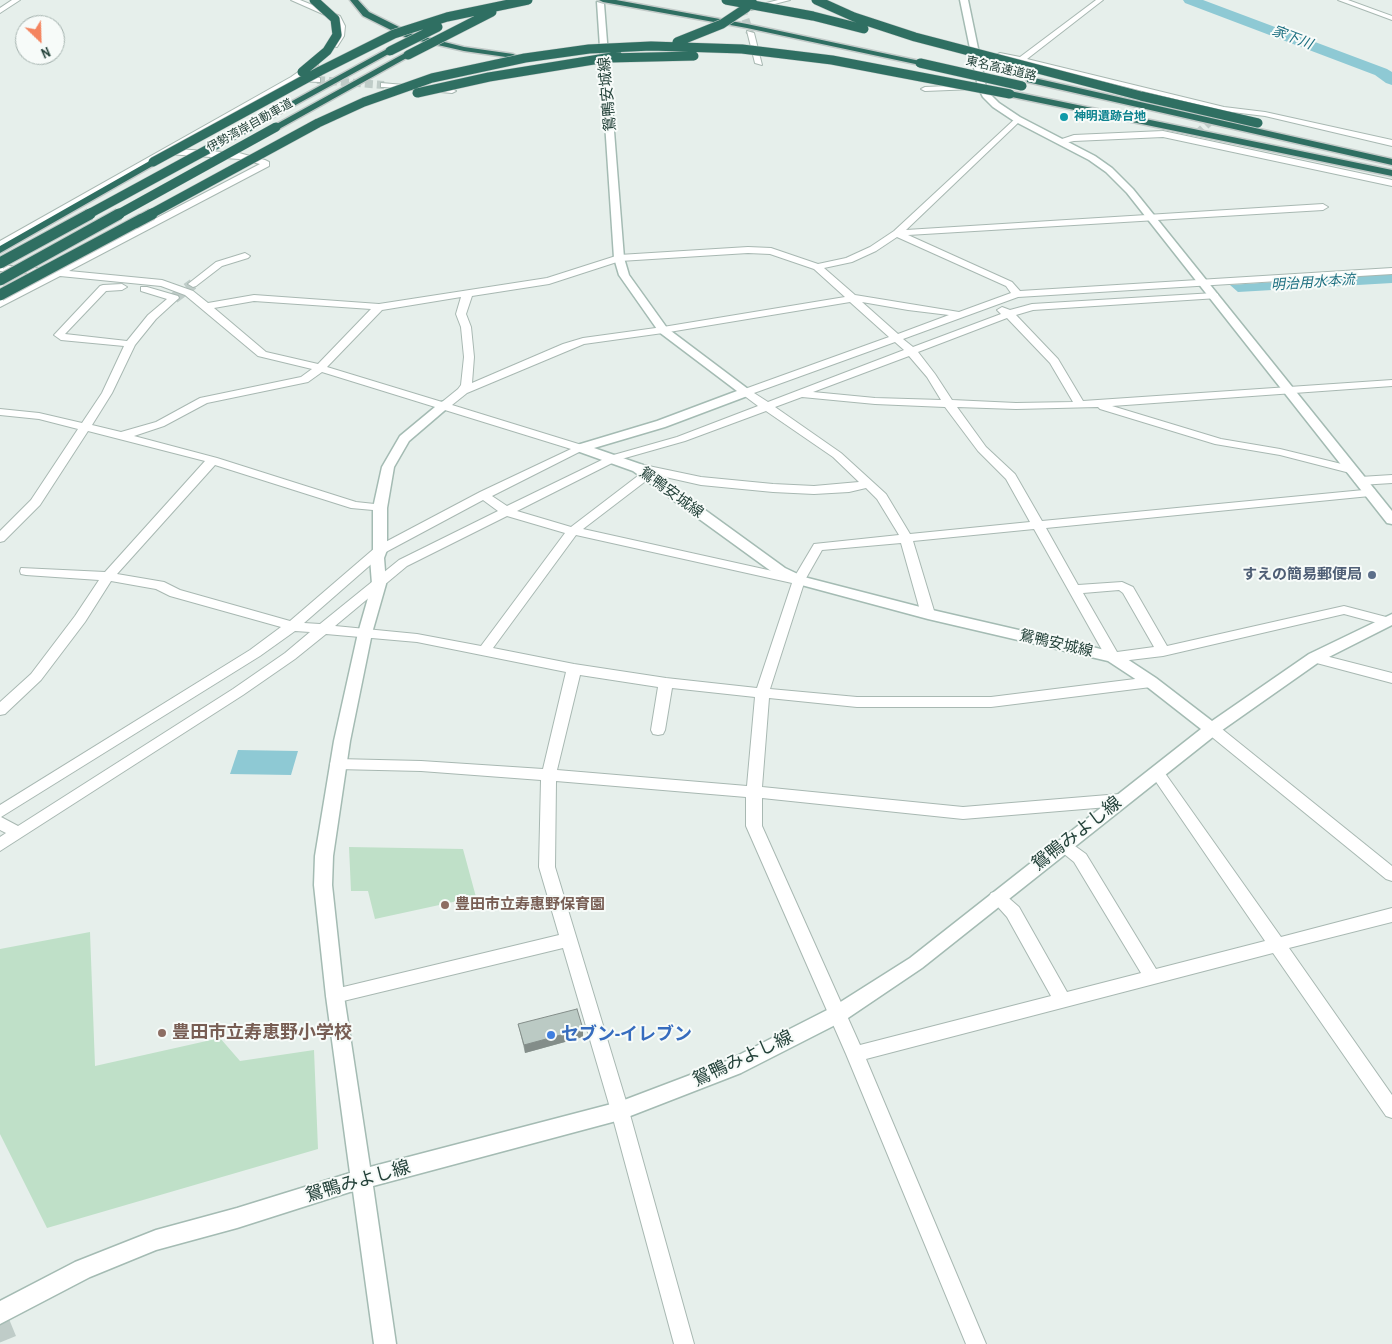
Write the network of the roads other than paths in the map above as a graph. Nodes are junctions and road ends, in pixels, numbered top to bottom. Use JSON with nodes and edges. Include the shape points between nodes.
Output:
{"nodes":[{"id":1,"x":17,"y":0,"type":"edge"},
{"id":2,"x":294,"y":0,"type":"edge"},
{"id":3,"x":494,"y":0,"type":"edge"},
{"id":4,"x":515,"y":0,"type":"edge"},
{"id":5,"x":528,"y":0,"type":"edge"},
{"id":6,"x":638,"y":0,"type":"edge"},
{"id":7,"x":726,"y":0,"type":"edge"},
{"id":8,"x":752,"y":0,"type":"edge"},
{"id":9,"x":787,"y":0,"type":"edge"},
{"id":10,"x":816,"y":0,"type":"edge"},
{"id":11,"x":824,"y":0,"type":"edge"},
{"id":12,"x":964,"y":0,"type":"edge"},
{"id":13,"x":1100,"y":0,"type":"edge"},
{"id":14,"x":1341,"y":0,"type":"edge"},
{"id":15,"x":310,"y":1,"type":"edge"},
{"id":16,"x":354,"y":1,"type":"edge"},
{"id":17,"x":602,"y":2,"type":"edge"},
{"id":18,"x":746,"y":9,"type":"dead end"},
{"id":19,"x":0,"y":11,"type":"edge"},
{"id":20,"x":1392,"y":18,"type":"edge"},
{"id":21,"x":750,"y":33,"type":"tunnel mouth"},
{"id":22,"x":974,"y":50,"type":"junction"},
{"id":23,"x":1021,"y":60,"type":"junction"},
{"id":24,"x":759,"y":63,"type":"dead end"},
{"id":25,"x":901,"y":73,"type":"junction"},
{"id":26,"x":294,"y":79,"type":"junction"},
{"id":27,"x":317,"y":80,"type":"tunnel mouth"},
{"id":28,"x":384,"y":85,"type":"tunnel mouth"},
{"id":29,"x":982,"y":87,"type":"junction"},
{"id":30,"x":925,"y":88,"type":"dead end"},
{"id":31,"x":452,"y":91,"type":"dead end"},
{"id":32,"x":1141,"y":96,"type":"junction"},
{"id":33,"x":1017,"y":119,"type":"junction"},
{"id":34,"x":1060,"y":140,"type":"junction"},
{"id":35,"x":1392,"y":143,"type":"edge"},
{"id":36,"x":163,"y":151,"type":"junction"},
{"id":37,"x":1392,"y":152,"type":"edge"},
{"id":38,"x":153,"y":162,"type":"junction"},
{"id":39,"x":1392,"y":162,"type":"edge"},
{"id":40,"x":1392,"y":172,"type":"edge"},
{"id":41,"x":1392,"y":182,"type":"edge"},
{"id":42,"x":1323,"y":207,"type":"dead end"},
{"id":43,"x":1151,"y":216,"type":"junction"},
{"id":44,"x":134,"y":223,"type":"junction"},
{"id":45,"x":897,"y":234,"type":"junction"},
{"id":46,"x":0,"y":245,"type":"edge"},
{"id":47,"x":0,"y":250,"type":"edge"},
{"id":48,"x":245,"y":256,"type":"dead end"},
{"id":49,"x":619,"y":258,"type":"junction"},
{"id":50,"x":0,"y":264,"type":"edge"},
{"id":51,"x":817,"y":267,"type":"junction"},
{"id":52,"x":0,"y":268,"type":"edge"},
{"id":53,"x":1392,"y":271,"type":"edge"},
{"id":54,"x":55,"y":274,"type":"junction"},
{"id":55,"x":0,"y":280,"type":"edge"},
{"id":56,"x":1204,"y":283,"type":"junction"},
{"id":57,"x":193,"y":284,"type":"tunnel mouth"},
{"id":58,"x":468,"y":292,"type":"junction"},
{"id":59,"x":1017,"y":294,"type":"junction"},
{"id":60,"x":0,"y":295,"type":"edge"},
{"id":61,"x":1213,"y":295,"type":"junction"},
{"id":62,"x":851,"y":299,"type":"junction"},
{"id":63,"x":989,"y":303,"type":"junction"},
{"id":64,"x":0,"y":304,"type":"edge"},
{"id":65,"x":205,"y":306,"type":"junction"},
{"id":66,"x":379,"y":307,"type":"junction"},
{"id":67,"x":1009,"y":314,"type":"junction"},
{"id":68,"x":958,"y":315,"type":"junction"},
{"id":69,"x":664,"y":330,"type":"junction"},
{"id":70,"x":898,"y":339,"type":"junction"},
{"id":71,"x":130,"y":344,"type":"junction"},
{"id":72,"x":911,"y":351,"type":"junction"},
{"id":73,"x":320,"y":368,"type":"junction"},
{"id":74,"x":1392,"y":383,"type":"edge"},
{"id":75,"x":463,"y":391,"type":"junction"},
{"id":76,"x":1288,"y":391,"type":"junction"},
{"id":77,"x":749,"y":393,"type":"junction"},
{"id":78,"x":800,"y":395,"type":"junction"},
{"id":79,"x":948,"y":403,"type":"junction"},
{"id":80,"x":1095,"y":404,"type":"junction"},
{"id":81,"x":444,"y":405,"type":"junction"},
{"id":82,"x":768,"y":405,"type":"junction"},
{"id":83,"x":1080,"y":405,"type":"junction"},
{"id":84,"x":0,"y":412,"type":"edge"},
{"id":85,"x":86,"y":427,"type":"junction"},
{"id":86,"x":123,"y":436,"type":"junction"},
{"id":87,"x":584,"y":450,"type":"junction"},
{"id":88,"x":612,"y":457,"type":"junction"},
{"id":89,"x":213,"y":460,"type":"junction"},
{"id":90,"x":1350,"y":468,"type":"junction"},
{"id":91,"x":642,"y":471,"type":"junction"},
{"id":92,"x":1392,"y":479,"type":"edge"},
{"id":93,"x":1360,"y":481,"type":"junction"},
{"id":94,"x":868,"y":484,"type":"junction"},
{"id":95,"x":1370,"y":492,"type":"junction"},
{"id":96,"x":484,"y":495,"type":"junction"},
{"id":97,"x":380,"y":508,"type":"junction"},
{"id":98,"x":507,"y":512,"type":"junction"},
{"id":99,"x":1392,"y":520,"type":"edge"},
{"id":100,"x":1037,"y":526,"type":"junction"},
{"id":101,"x":573,"y":531,"type":"junction"},
{"id":102,"x":906,"y":537,"type":"junction"},
{"id":103,"x":0,"y":538,"type":"edge"},
{"id":104,"x":378,"y":554,"type":"junction"},
{"id":105,"x":26,"y":572,"type":"dead end"},
{"id":106,"x":108,"y":576,"type":"junction"},
{"id":107,"x":799,"y":580,"type":"junction"},
{"id":108,"x":379,"y":584,"type":"junction"},
{"id":109,"x":1074,"y":589,"type":"junction"},
{"id":110,"x":928,"y":614,"type":"junction"},
{"id":111,"x":1388,"y":620,"type":"edge"},
{"id":112,"x":292,"y":626,"type":"junction"},
{"id":113,"x":320,"y":630,"type":"junction"},
{"id":114,"x":365,"y":633,"type":"junction"},
{"id":115,"x":484,"y":651,"type":"junction"},
{"id":116,"x":1163,"y":651,"type":"junction"},
{"id":117,"x":1113,"y":657,"type":"junction"},
{"id":118,"x":1314,"y":658,"type":"junction"},
{"id":119,"x":574,"y":669,"type":"junction"},
{"id":120,"x":1392,"y":678,"type":"edge"},
{"id":121,"x":1150,"y":682,"type":"junction"},
{"id":122,"x":666,"y":683,"type":"junction"},
{"id":123,"x":762,"y":694,"type":"junction"},
{"id":124,"x":0,"y":710,"type":"edge"},
{"id":125,"x":1212,"y":729,"type":"junction"},
{"id":126,"x":658,"y":730,"type":"dead end"},
{"id":127,"x":337,"y":764,"type":"junction"},
{"id":128,"x":1157,"y":773,"type":"junction"},
{"id":129,"x":549,"y":775,"type":"junction"},
{"id":130,"x":754,"y":792,"type":"junction"},
{"id":131,"x":1120,"y":800,"type":"junction"},
{"id":132,"x":0,"y":812,"type":"edge"},
{"id":133,"x":0,"y":823,"type":"edge"},
{"id":134,"x":18,"y":833,"type":"junction"},
{"id":135,"x":0,"y":845,"type":"edge"},
{"id":136,"x":1063,"y":845,"type":"junction"},
{"id":137,"x":1392,"y":875,"type":"edge"},
{"id":138,"x":997,"y":897,"type":"junction"},
{"id":139,"x":1392,"y":915,"type":"edge"},
{"id":140,"x":568,"y":940,"type":"junction"},
{"id":141,"x":1278,"y":946,"type":"junction"},
{"id":142,"x":1153,"y":978,"type":"junction"},
{"id":143,"x":335,"y":996,"type":"junction"},
{"id":144,"x":1063,"y":1001,"type":"junction"},
{"id":145,"x":838,"y":1014,"type":"junction"},
{"id":146,"x":855,"y":1054,"type":"junction"},
{"id":147,"x":620,"y":1110,"type":"junction"},
{"id":148,"x":1392,"y":1110,"type":"edge"},
{"id":149,"x":361,"y":1179,"type":"junction"},
{"id":150,"x":0,"y":1312,"type":"edge"},
{"id":151,"x":385,"y":1344,"type":"edge"},
{"id":152,"x":684,"y":1344,"type":"edge"},
{"id":153,"x":976,"y":1344,"type":"edge"}],
"edges":[{"from":1,"to":19,"type":"street"},
{"from":2,"to":15,"type":"street"},
{"from":3,"to":50,"type":"highway","name":"伊勢湾岸自動車道","bridge":true,"via":[[390,51]]},
{"from":4,"to":55,"type":"highway","name":"伊勢湾岸自動車道","bridge":true,"via":[[276,126]]},
{"from":5,"to":38,"type":"highway","bridge":true,"via":[[447,17],[385,38]]},
{"from":6,"to":39,"type":"highway","name":"東名高速道路","via":[[744,18]]},
{"from":7,"to":32,"type":"highway","bridge":true,"via":[[813,16],[1010,67]]},
{"from":8,"to":44,"type":"highway","bridge":true,"via":[[722,24],[674,43],[624,55],[454,84],[383,104]]},
{"from":9,"to":18,"type":"street"},
{"from":10,"to":32,"type":"highway","bridge":true,"via":[[915,37]]},
{"from":11,"to":22,"type":"street","via":[[856,15]]},
{"from":12,"to":22,"type":"main road"},
{"from":13,"to":23,"type":"street"},
{"from":14,"to":20,"type":"street"},
{"from":15,"to":26,"type":"street","via":[[338,18],[340,36],[323,58]]},
{"from":15,"to":38,"type":"highway","bridge":true,"via":[[330,12],[337,27],[337,34],[327,51],[301,72]]},
{"from":16,"to":25,"type":"highway","bridge":true,"via":[[366,14],[410,36],[513,56],[591,59],[745,55]]},
{"from":17,"to":40,"type":"highway","name":"東名高速道路","bridge":true,"via":[[747,26],[920,63]]},
{"from":17,"to":49,"type":"main road","name":"鴛鴨安城線"},
{"from":21,"to":24,"type":"street"},
{"from":22,"to":23,"type":"street"},
{"from":22,"to":29,"type":"main road"},
{"from":23,"to":35,"type":"street","via":[[1223,110],[1265,114]]},
{"from":25,"to":40,"type":"highway","bridge":true},
{"from":25,"to":44,"type":"highway","bridge":true,"via":[[772,52],[683,46],[589,50],[493,63],[432,78],[364,102],[318,123]]},
{"from":26,"to":27,"type":"street"},
{"from":26,"to":36,"type":"street"},
{"from":28,"to":31,"type":"street"},
{"from":29,"to":30,"type":"street"},
{"from":29,"to":33,"type":"main road","via":[[996,105]]},
{"from":32,"to":37,"type":"highway","bridge":true},
{"from":33,"to":34,"type":"main road"},
{"from":33,"to":45,"type":"street"},
{"from":34,"to":41,"type":"street","via":[[1163,134],[1195,136]]},
{"from":34,"to":43,"type":"main road","via":[[1109,170]]},
{"from":36,"to":46,"type":"street"},
{"from":36,"to":54,"type":"street","via":[[239,156],[266,164]]},
{"from":38,"to":47,"type":"highway"},
{"from":42,"to":43,"type":"street"},
{"from":43,"to":45,"type":"street"},
{"from":43,"to":56,"type":"main road"},
{"from":44,"to":60,"type":"highway","bridge":true},
{"from":45,"to":51,"type":"street","via":[[849,260]]},
{"from":45,"to":59,"type":"street","via":[[1010,284]]},
{"from":48,"to":57,"type":"street","via":[[218,264]]},
{"from":49,"to":51,"type":"street","via":[[760,250]]},
{"from":49,"to":58,"type":"street","via":[[549,281]]},
{"from":49,"to":69,"type":"main road","name":"鴛鴨安城線","via":[[624,275]]},
{"from":51,"to":62,"type":"street"},
{"from":52,"to":54,"type":"street"},
{"from":53,"to":56,"type":"street"},
{"from":54,"to":64,"type":"street"},
{"from":54,"to":65,"type":"street","via":[[162,283],[189,293]]},
{"from":56,"to":59,"type":"street"},
{"from":56,"to":61,"type":"main road"},
{"from":58,"to":66,"type":"street"},
{"from":58,"to":75,"type":"street","via":[[461,314],[466,327],[469,357]]},
{"from":59,"to":63,"type":"street"},
{"from":61,"to":67,"type":"street","via":[[1032,307]]},
{"from":61,"to":76,"type":"main road"},
{"from":62,"to":68,"type":"street"},
{"from":62,"to":69,"type":"street"},
{"from":62,"to":70,"type":"street"},
{"from":63,"to":67,"type":"street"},
{"from":63,"to":68,"type":"street"},
{"from":65,"to":66,"type":"street","via":[[254,298]]},
{"from":65,"to":73,"type":"street","via":[[262,354]]},
{"from":66,"to":73,"type":"street"},
{"from":67,"to":72,"type":"street"},
{"from":67,"to":83,"type":"street","via":[[1054,361]]},
{"from":68,"to":70,"type":"street"},
{"from":69,"to":75,"type":"street","via":[[582,341]]},
{"from":69,"to":77,"type":"main road","name":"鴛鴨安城線"},
{"from":70,"to":72,"type":"street"},
{"from":70,"to":77,"type":"street"},
{"from":71,"to":71,"type":"street","via":[[60,337],[59,335],[108,286],[144,289],[174,298]]},
{"from":71,"to":85,"type":"street","via":[[107,393]]},
{"from":72,"to":78,"type":"street"},
{"from":72,"to":79,"type":"street"},
{"from":73,"to":81,"type":"street"},
{"from":73,"to":86,"type":"street","via":[[304,380],[204,400],[160,424]]},
{"from":74,"to":76,"type":"street"},
{"from":75,"to":81,"type":"street"},
{"from":76,"to":80,"type":"street"},
{"from":76,"to":90,"type":"main road"},
{"from":77,"to":82,"type":"street"},
{"from":77,"to":87,"type":"main road"},
{"from":78,"to":79,"type":"street"},
{"from":78,"to":82,"type":"street"},
{"from":79,"to":83,"type":"street"},
{"from":79,"to":100,"type":"street","via":[[982,449],[1011,477]]},
{"from":80,"to":83,"type":"street"},
{"from":80,"to":90,"type":"street","via":[[1219,442]]},
{"from":81,"to":87,"type":"street"},
{"from":81,"to":97,"type":"main road","via":[[404,439],[388,467]]},
{"from":82,"to":88,"type":"street","via":[[681,439]]},
{"from":82,"to":94,"type":"street","via":[[837,455]]},
{"from":84,"to":85,"type":"street","via":[[39,416]]},
{"from":85,"to":86,"type":"street"},
{"from":85,"to":103,"type":"street","via":[[36,502]]},
{"from":86,"to":89,"type":"street"},
{"from":87,"to":88,"type":"main road","name":"鴛鴨安城線"},
{"from":87,"to":96,"type":"street"},
{"from":88,"to":91,"type":"main road","name":"鴛鴨安城線"},
{"from":88,"to":98,"type":"street"},
{"from":89,"to":97,"type":"street","via":[[355,505]]},
{"from":89,"to":106,"type":"street"},
{"from":90,"to":93,"type":"main road"},
{"from":91,"to":94,"type":"street","via":[[773,488],[814,490]]},
{"from":91,"to":101,"type":"street"},
{"from":91,"to":107,"type":"main road","name":"鴛鴨安城線","via":[[780,571]]},
{"from":92,"to":93,"type":"street"},
{"from":93,"to":95,"type":"main road"},
{"from":94,"to":102,"type":"street","via":[[882,497]]},
{"from":95,"to":99,"type":"main road"},
{"from":95,"to":100,"type":"street"},
{"from":96,"to":98,"type":"street"},
{"from":96,"to":104,"type":"street"},
{"from":97,"to":104,"type":"main road"},
{"from":98,"to":101,"type":"street"},
{"from":98,"to":108,"type":"street","via":[[403,563]]},
{"from":100,"to":102,"type":"street"},
{"from":100,"to":109,"type":"street"},
{"from":101,"to":107,"type":"street"},
{"from":101,"to":115,"type":"street"},
{"from":102,"to":107,"type":"street","via":[[818,547]]},
{"from":102,"to":110,"type":"street"},
{"from":104,"to":108,"type":"main road"},
{"from":104,"to":112,"type":"street"},
{"from":105,"to":106,"type":"street"},
{"from":106,"to":112,"type":"street","via":[[159,585],[175,593]]},
{"from":106,"to":124,"type":"street","via":[[36,677]]},
{"from":107,"to":110,"type":"main road","name":"鴛鴨安城線"},
{"from":107,"to":123,"type":"street"},
{"from":108,"to":113,"type":"street"},
{"from":108,"to":114,"type":"main road"},
{"from":109,"to":116,"type":"street","via":[[1122,586],[1128,590]]},
{"from":109,"to":117,"type":"street"},
{"from":110,"to":117,"type":"main road","name":"鴛鴨安城線"},
{"from":111,"to":116,"type":"street","via":[[1344,610]]},
{"from":111,"to":118,"type":"main road","name":"鴛鴨みよし線"},
{"from":112,"to":113,"type":"street"},
{"from":112,"to":132,"type":"street","via":[[255,653]]},
{"from":113,"to":114,"type":"street"},
{"from":113,"to":134,"type":"street","via":[[290,656],[238,692]]},
{"from":114,"to":115,"type":"street","via":[[417,638]]},
{"from":114,"to":127,"type":"main road"},
{"from":115,"to":119,"type":"street"},
{"from":116,"to":117,"type":"street"},
{"from":117,"to":121,"type":"main road","name":"鴛鴨安城線"},
{"from":118,"to":120,"type":"street"},
{"from":118,"to":125,"type":"main road","name":"鴛鴨みよし線"},
{"from":119,"to":122,"type":"street"},
{"from":119,"to":129,"type":"street"},
{"from":121,"to":123,"type":"street","via":[[991,702],[857,702]]},
{"from":121,"to":125,"type":"main road","name":"鴛鴨安城線"},
{"from":122,"to":123,"type":"street"},
{"from":122,"to":126,"type":"street"},
{"from":123,"to":130,"type":"street"},
{"from":125,"to":128,"type":"main road","name":"鴛鴨みよし線"},
{"from":125,"to":137,"type":"street"},
{"from":127,"to":129,"type":"street"},
{"from":127,"to":143,"type":"main road","via":[[323,885]]},
{"from":128,"to":131,"type":"main road","name":"鴛鴨みよし線"},
{"from":128,"to":141,"type":"street"},
{"from":129,"to":130,"type":"street"},
{"from":129,"to":140,"type":"street","via":[[547,867]]},
{"from":130,"to":131,"type":"street","via":[[963,813]]},
{"from":130,"to":145,"type":"street","via":[[754,826]]},
{"from":131,"to":136,"type":"main road","name":"鴛鴨みよし線"},
{"from":133,"to":134,"type":"street"},
{"from":134,"to":135,"type":"street"},
{"from":136,"to":138,"type":"main road","name":"鴛鴨みよし線"},
{"from":136,"to":142,"type":"street","via":[[1080,858]]},
{"from":138,"to":144,"type":"street","via":[[1013,912]]},
{"from":138,"to":145,"type":"main road","name":"鴛鴨みよし線","via":[[916,963]]},
{"from":139,"to":141,"type":"street"},
{"from":140,"to":143,"type":"street"},
{"from":140,"to":147,"type":"street"},
{"from":141,"to":142,"type":"street"},
{"from":141,"to":148,"type":"street"},
{"from":142,"to":144,"type":"street"},
{"from":143,"to":149,"type":"main road"},
{"from":144,"to":146,"type":"street"},
{"from":145,"to":146,"type":"street"},
{"from":145,"to":147,"type":"main road","name":"鴛鴨みよし線","via":[[734,1067]]},
{"from":146,"to":153,"type":"street"},
{"from":147,"to":149,"type":"main road","name":"鴛鴨みよし線"},
{"from":147,"to":152,"type":"street"},
{"from":149,"to":150,"type":"main road","name":"鴛鴨みよし線","via":[[156,1240],[83,1269]]},
{"from":149,"to":151,"type":"main road"}]}
